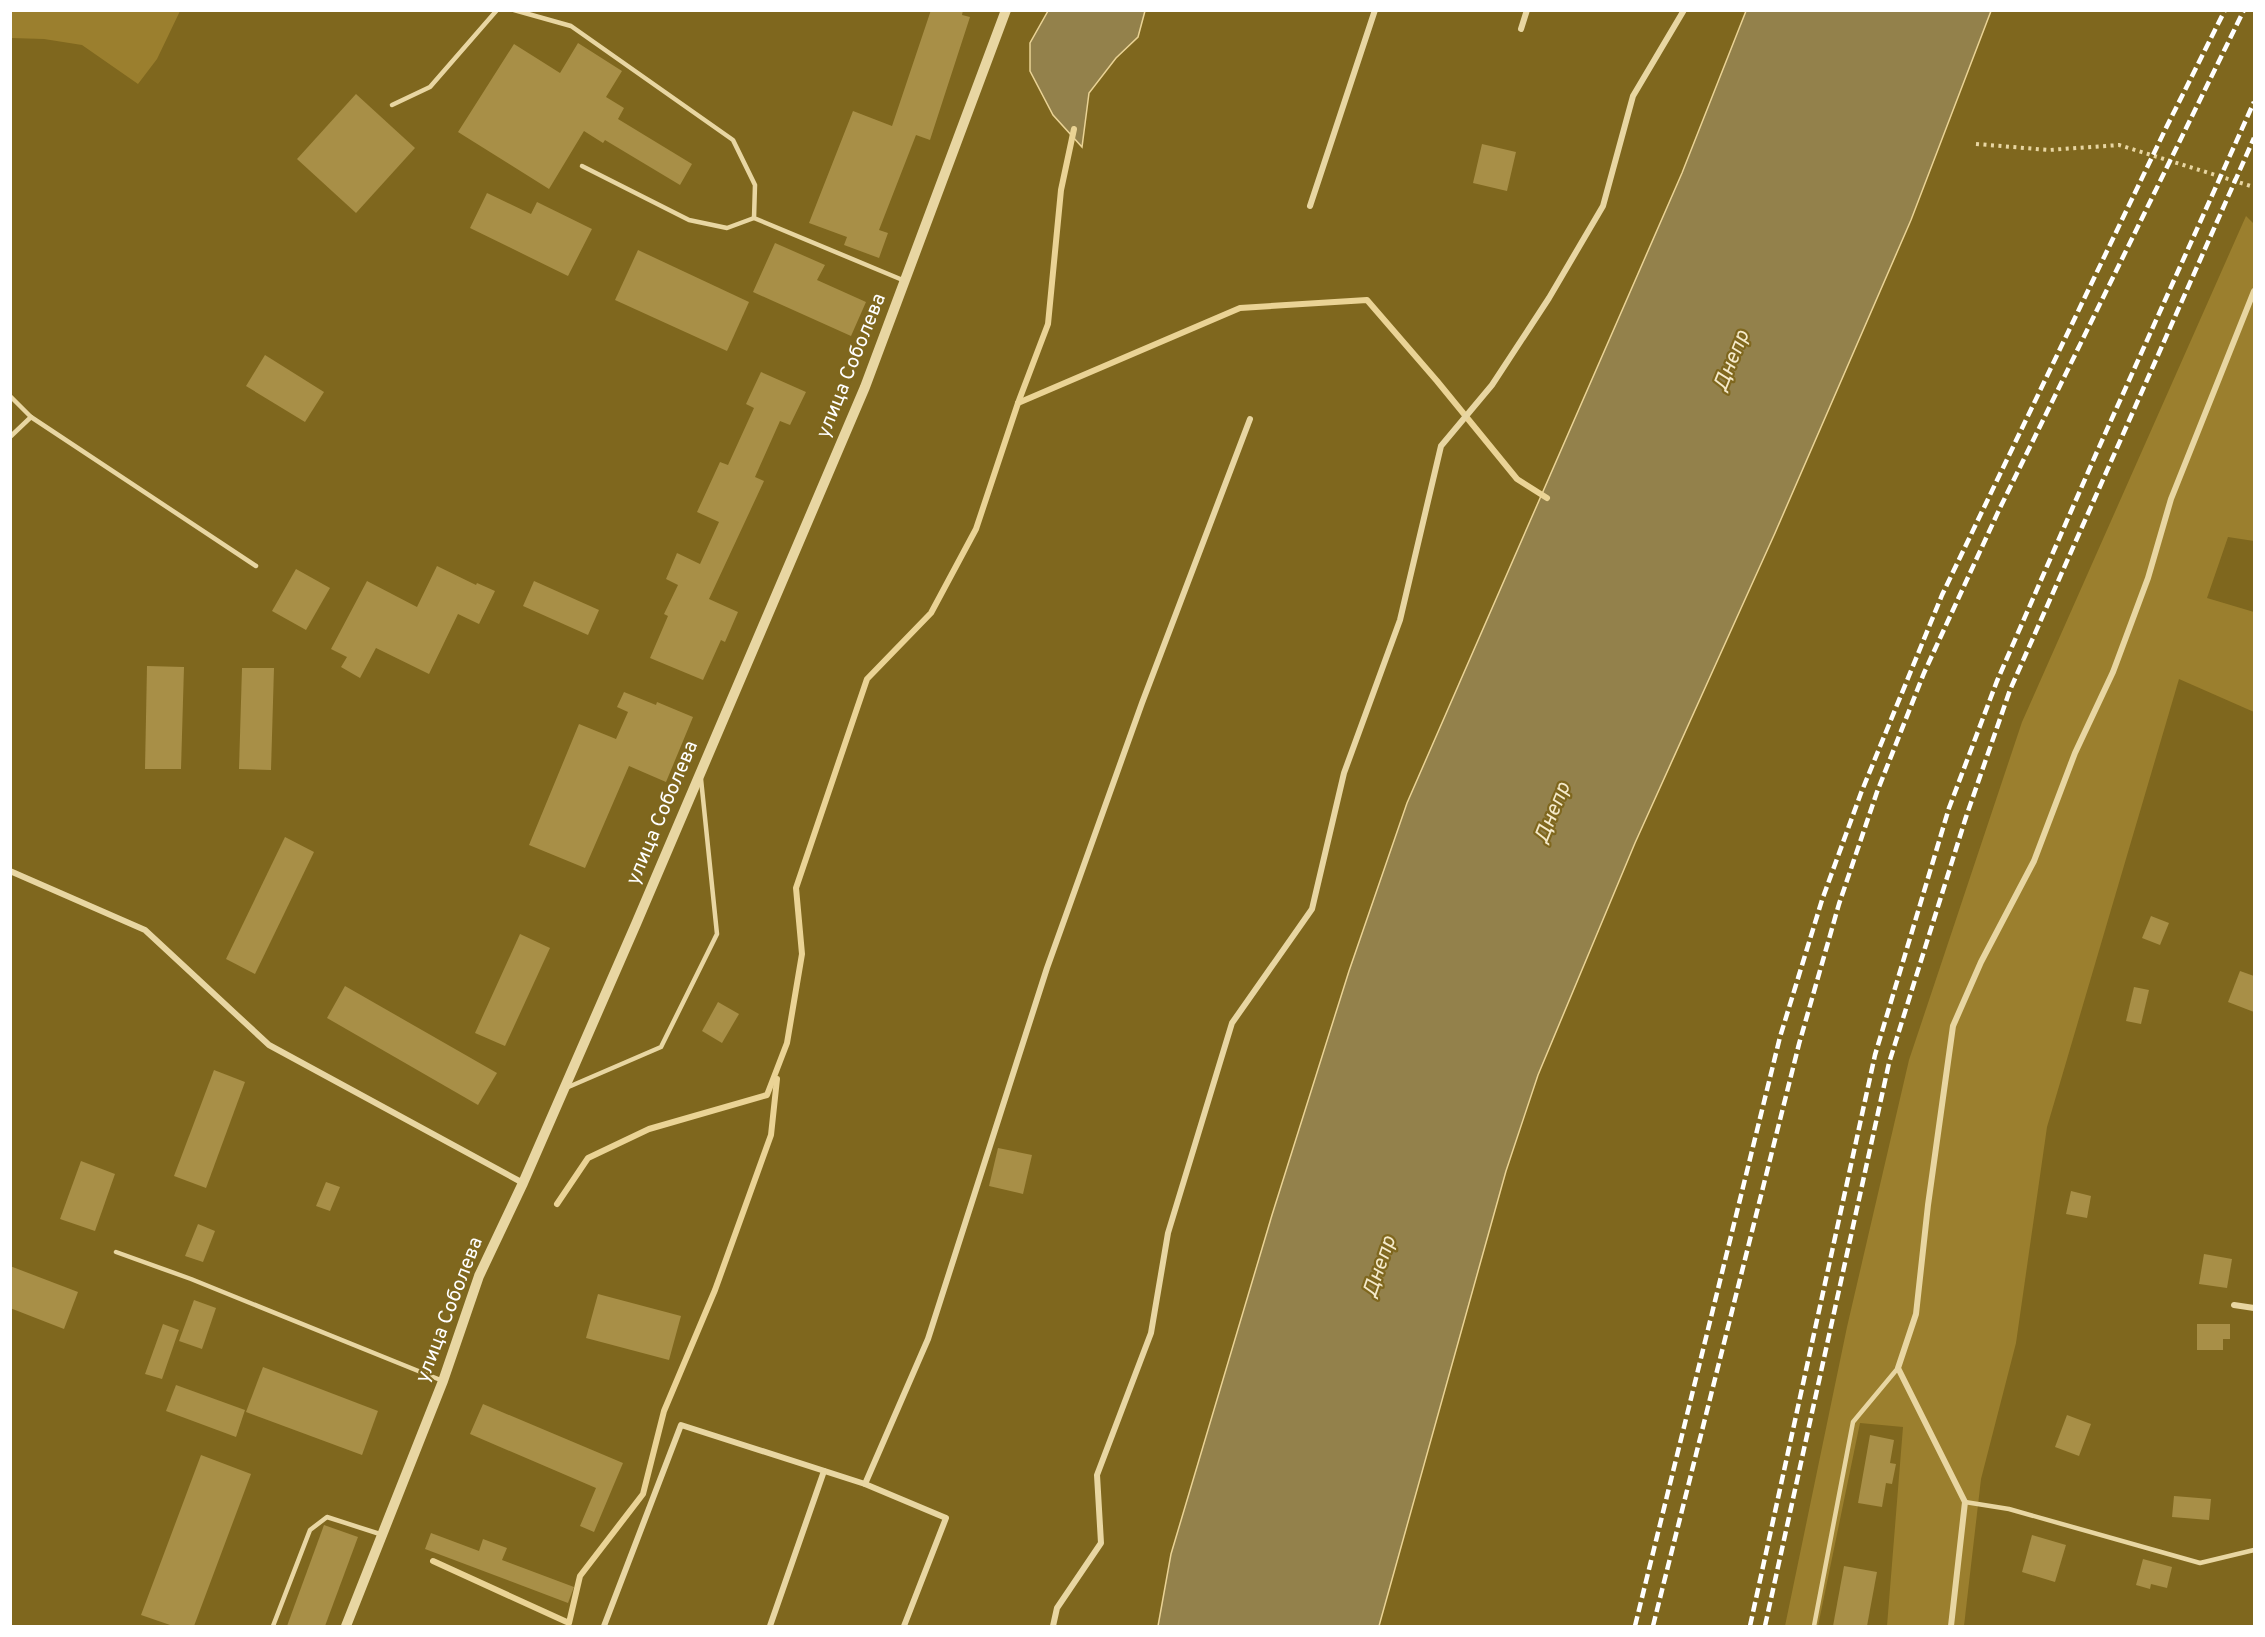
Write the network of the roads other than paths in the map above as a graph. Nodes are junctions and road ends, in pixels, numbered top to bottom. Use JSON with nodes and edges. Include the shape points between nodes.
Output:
{"nodes":[{"id":1,"x":497,"y":10,"type":"edge"},
{"id":2,"x":514,"y":10,"type":"edge"},
{"id":3,"x":1006,"y":10,"type":"edge"},
{"id":4,"x":1375,"y":10,"type":"edge"},
{"id":5,"x":1527,"y":10,"type":"edge"},
{"id":6,"x":1684,"y":10,"type":"edge"},
{"id":7,"x":1521,"y":29,"type":"dead end"},
{"id":8,"x":392,"y":105,"type":"dead end"},
{"id":9,"x":582,"y":166,"type":"dead end"},
{"id":10,"x":1310,"y":206,"type":"dead end"},
{"id":11,"x":754,"y":218,"type":"junction"},
{"id":12,"x":905,"y":280,"type":"junction"},
{"id":13,"x":2254,"y":291,"type":"edge"},
{"id":14,"x":10,"y":396,"type":"edge"},
{"id":15,"x":31,"y":417,"type":"junction"},
{"id":16,"x":1250,"y":419,"type":"dead end"},
{"id":17,"x":10,"y":437,"type":"edge"},
{"id":18,"x":256,"y":566,"type":"dead end"},
{"id":19,"x":700,"y":772,"type":"junction"},
{"id":20,"x":10,"y":872,"type":"edge"},
{"id":21,"x":564,"y":1089,"type":"junction"},
{"id":22,"x":523,"y":1183,"type":"junction"},
{"id":23,"x":116,"y":1252,"type":"dead end"},
{"id":24,"x":2234,"y":1305,"type":"dead end"},
{"id":25,"x":2254,"y":1308,"type":"edge"},
{"id":26,"x":1898,"y":1368,"type":"junction"},
{"id":27,"x":443,"y":1381,"type":"junction"},
{"id":28,"x":824,"y":1471,"type":"junction"},
{"id":29,"x":865,"y":1484,"type":"junction"},
{"id":30,"x":1965,"y":1502,"type":"junction"},
{"id":31,"x":383,"y":1536,"type":"junction"},
{"id":32,"x":2254,"y":1550,"type":"edge"},
{"id":33,"x":273,"y":1626,"type":"edge"},
{"id":34,"x":346,"y":1626,"type":"edge"},
{"id":35,"x":604,"y":1626,"type":"edge"},
{"id":36,"x":770,"y":1626,"type":"edge"},
{"id":37,"x":904,"y":1626,"type":"edge"},
{"id":38,"x":1053,"y":1626,"type":"edge"},
{"id":39,"x":1814,"y":1626,"type":"edge"},
{"id":40,"x":1951,"y":1626,"type":"edge"}],
"edges":[{"from":1,"to":8,"type":"lane","via":[[430,87]]},
{"from":2,"to":11,"type":"lane","via":[[571,26],[733,140],[755,185]]},
{"from":3,"to":12,"type":"street","name":"улица Соболева"},
{"from":4,"to":10,"type":"street"},
{"from":5,"to":7,"type":"street"},
{"from":6,"to":38,"type":"street","via":[[1633,96],[1604,206],[1492,384],[1441,446],[1400,620],[1344,773],[1312,909],[1232,1023],[1168,1233],[1151,1333],[1097,1475],[1101,1543],[1057,1608]]},
{"from":9,"to":11,"type":"lane","via":[[689,220],[728,228]]},
{"from":11,"to":12,"type":"lane"},
{"from":12,"to":19,"type":"street","name":"улица Соболева","via":[[865,387]]},
{"from":13,"to":26,"type":"street","via":[[2171,499],[2148,579],[2114,672],[2075,753],[2034,861],[1981,962],[1953,1026],[1916,1314]]},
{"from":14,"to":15,"type":"lane"},
{"from":15,"to":17,"type":"lane"},
{"from":15,"to":18,"type":"lane"},
{"from":16,"to":29,"type":"street","via":[[1047,968],[927,1339]]},
{"from":19,"to":21,"type":"street","name":"улица Соболева"},
{"from":19,"to":21,"type":"lane","via":[[717,934],[660,1047]]},
{"from":20,"to":22,"type":"street","via":[[145,930],[269,1045]]},
{"from":21,"to":22,"type":"street","name":"улица Соболева"},
{"from":22,"to":27,"type":"street","name":"улица Соболева","via":[[479,1276]]},
{"from":23,"to":27,"type":"lane"},
{"from":24,"to":25,"type":"street"},
{"from":26,"to":30,"type":"street"},
{"from":26,"to":39,"type":"lane","via":[[1853,1422]]},
{"from":27,"to":31,"type":"street","name":"улица Соболева"},
{"from":28,"to":29,"type":"street"},
{"from":28,"to":35,"type":"street","via":[[681,1425]]},
{"from":28,"to":36,"type":"street"},
{"from":29,"to":37,"type":"street","via":[[946,1518]]},
{"from":30,"to":32,"type":"lane","via":[[2009,1509],[2200,1563]]},
{"from":30,"to":40,"type":"street"},
{"from":31,"to":33,"type":"lane","via":[[327,1517],[310,1530]]},
{"from":31,"to":34,"type":"street","name":"улица Соболева"}]}
